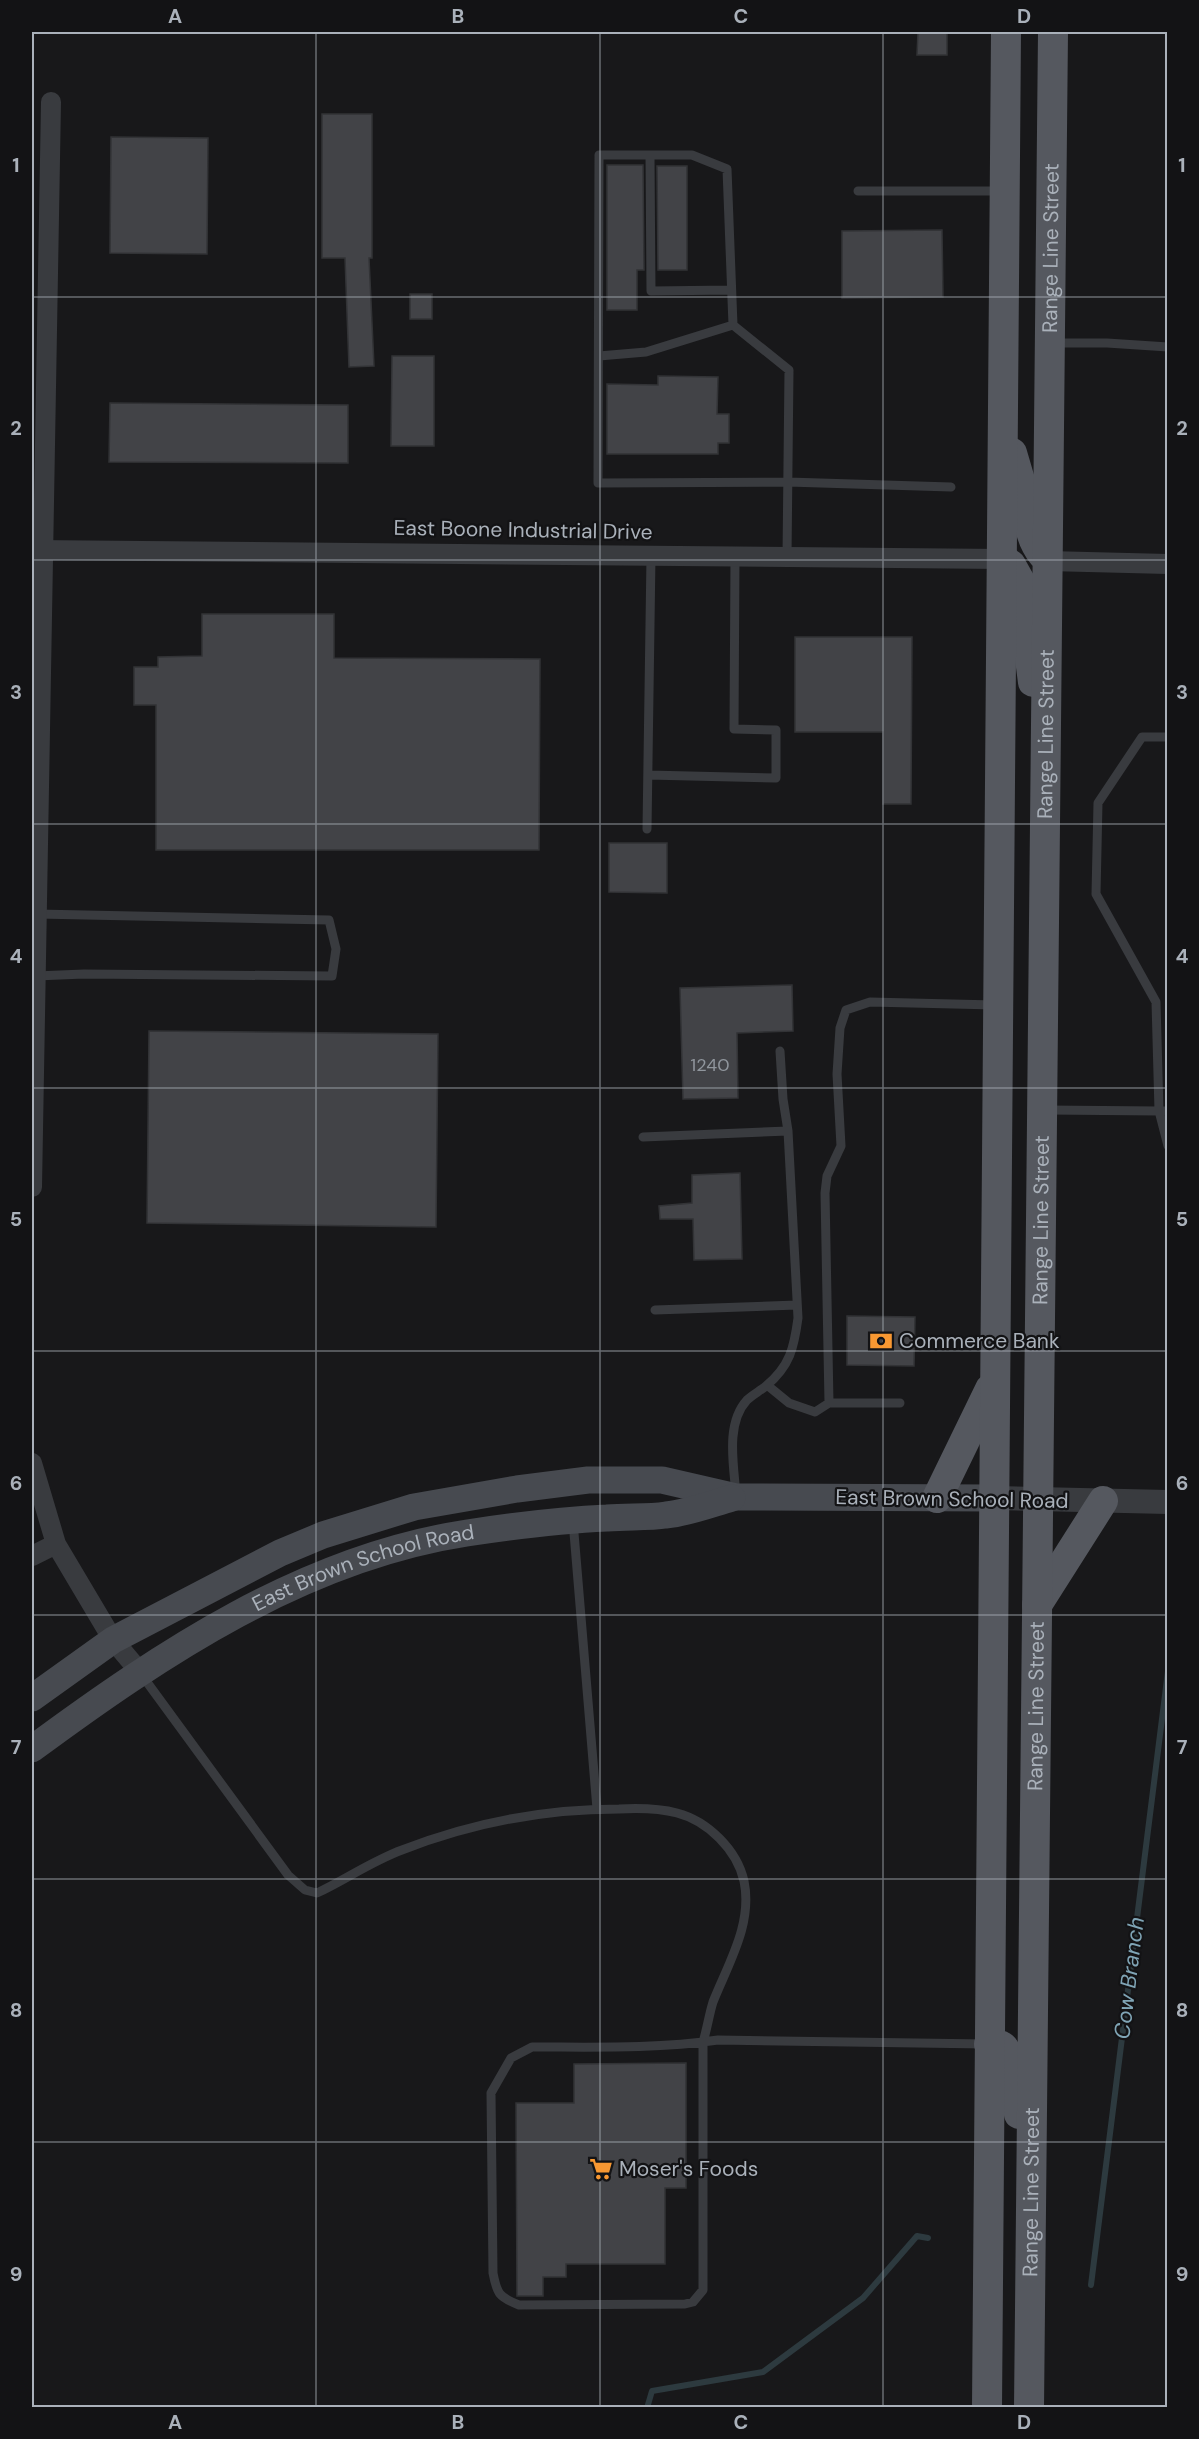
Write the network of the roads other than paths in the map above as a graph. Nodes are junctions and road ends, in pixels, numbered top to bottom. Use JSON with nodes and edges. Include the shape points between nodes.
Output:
{"nodes":[{"id":1,"x":1006,"y":32,"type":"edge"},
{"id":2,"x":1053,"y":32,"type":"edge"},
{"id":3,"x":51,"y":102,"type":"dead end"},
{"id":4,"x":650,"y":155,"type":"junction"},
{"id":5,"x":858,"y":191,"type":"dead end"},
{"id":6,"x":1005,"y":191,"type":"junction"},
{"id":7,"x":731,"y":290,"type":"junction"},
{"id":8,"x":733,"y":325,"type":"junction"},
{"id":9,"x":1050,"y":342,"type":"junction"},
{"id":10,"x":1167,"y":347,"type":"edge"},
{"id":11,"x":599,"y":356,"type":"junction"},
{"id":12,"x":1003,"y":419,"type":"junction"},
{"id":13,"x":788,"y":482,"type":"junction"},
{"id":14,"x":951,"y":487,"type":"dead end"},
{"id":15,"x":38,"y":550,"type":"edge"},
{"id":16,"x":651,"y":556,"type":"junction"},
{"id":17,"x":735,"y":556,"type":"junction"},
{"id":18,"x":787,"y":557,"type":"junction"},
{"id":19,"x":1001,"y":559,"type":"junction"},
{"id":20,"x":1048,"y":561,"type":"junction"},
{"id":21,"x":1167,"y":564,"type":"edge"},
{"id":22,"x":1167,"y":737,"type":"edge"},
{"id":23,"x":1046,"y":761,"type":"junction"},
{"id":24,"x":36,"y":766,"type":"edge"},
{"id":25,"x":648,"y":775,"type":"junction"},
{"id":26,"x":647,"y":829,"type":"dead end"},
{"id":27,"x":37,"y":914,"type":"junction"},
{"id":28,"x":34,"y":945,"type":"edge"},
{"id":29,"x":36,"y":976,"type":"junction"},
{"id":30,"x":1156,"y":1002,"type":"junction"},
{"id":31,"x":1167,"y":1002,"type":"edge"},
{"id":32,"x":997,"y":1005,"type":"junction"},
{"id":33,"x":33,"y":1035,"type":"edge"},
{"id":34,"x":780,"y":1051,"type":"dead end"},
{"id":35,"x":1041,"y":1109,"type":"junction"},
{"id":36,"x":1163,"y":1111,"type":"edge"},
{"id":37,"x":32,"y":1119,"type":"edge"},
{"id":38,"x":788,"y":1131,"type":"junction"},
{"id":39,"x":643,"y":1137,"type":"dead end"},
{"id":40,"x":1167,"y":1146,"type":"edge"},
{"id":41,"x":32,"y":1187,"type":"edge"},
{"id":42,"x":797,"y":1305,"type":"junction"},
{"id":43,"x":655,"y":1310,"type":"dead end"},
{"id":44,"x":994,"y":1381,"type":"junction"},
{"id":45,"x":767,"y":1385,"type":"junction"},
{"id":46,"x":829,"y":1403,"type":"junction"},
{"id":47,"x":900,"y":1403,"type":"dead end"},
{"id":48,"x":32,"y":1463,"type":"edge"},
{"id":49,"x":736,"y":1497,"type":"junction"},
{"id":50,"x":937,"y":1498,"type":"junction"},
{"id":51,"x":993,"y":1498,"type":"junction"},
{"id":52,"x":1039,"y":1499,"type":"junction"},
{"id":53,"x":1103,"y":1501,"type":"junction"},
{"id":54,"x":1167,"y":1502,"type":"edge"},
{"id":55,"x":573,"y":1521,"type":"junction"},
{"id":56,"x":56,"y":1544,"type":"junction"},
{"id":57,"x":32,"y":1556,"type":"edge"},
{"id":58,"x":1038,"y":1605,"type":"junction"},
{"id":59,"x":113,"y":1640,"type":"junction"},
{"id":60,"x":140,"y":1672,"type":"junction"},
{"id":61,"x":32,"y":1698,"type":"edge"},
{"id":62,"x":32,"y":1749,"type":"edge"},
{"id":63,"x":597,"y":1809,"type":"junction"},
{"id":64,"x":704,"y":2042,"type":"junction"},
{"id":65,"x":989,"y":2044,"type":"junction"},
{"id":66,"x":1031,"y":2172,"type":"junction"},
{"id":67,"x":987,"y":2408,"type":"edge"},
{"id":68,"x":1029,"y":2408,"type":"edge"}],
"edges":[{"from":1,"to":6,"type":"main road","name":"Range Line Street"},
{"from":2,"to":9,"type":"main road","name":"Range Line Street"},
{"from":3,"to":15,"type":"street"},
{"from":4,"to":7,"type":"lane","via":[[692,155],[727,169]]},
{"from":4,"to":7,"type":"lane","via":[[651,291]]},
{"from":4,"to":11,"type":"lane","via":[[599,155]]},
{"from":5,"to":6,"type":"lane"},
{"from":6,"to":12,"type":"main road","name":"Range Line Street"},
{"from":7,"to":8,"type":"lane"},
{"from":8,"to":11,"type":"lane","via":[[646,352]]},
{"from":8,"to":13,"type":"lane","via":[[789,370]]},
{"from":9,"to":10,"type":"lane"},
{"from":9,"to":20,"type":"main road","name":"Range Line Street"},
{"from":11,"to":13,"type":"lane","via":[[598,483]]},
{"from":12,"to":19,"type":"main road","name":"Range Line Street"},
{"from":12,"to":20,"type":"main road","via":[[1024,495],[1028,526],[1035,546]]},
{"from":13,"to":14,"type":"lane"},
{"from":13,"to":18,"type":"lane"},
{"from":15,"to":16,"type":"street","name":"East Boone Industrial Drive"},
{"from":15,"to":24,"type":"street"},
{"from":16,"to":17,"type":"street","name":"East Boone Industrial Drive"},
{"from":16,"to":25,"type":"lane"},
{"from":17,"to":18,"type":"street","name":"East Boone Industrial Drive"},
{"from":17,"to":25,"type":"lane","via":[[734,729],[776,730],[776,778]]},
{"from":18,"to":19,"type":"street","name":"East Boone Industrial Drive"},
{"from":19,"to":23,"type":"main road","via":[[1011,565],[1020,581]]},
{"from":19,"to":32,"type":"main road","name":"Range Line Street"},
{"from":20,"to":21,"type":"street"},
{"from":20,"to":23,"type":"main road","name":"Range Line Street"},
{"from":22,"to":30,"type":"lane","via":[[1142,736],[1098,803],[1096,894]]},
{"from":23,"to":35,"type":"main road","name":"Range Line Street"},
{"from":24,"to":27,"type":"street"},
{"from":25,"to":26,"type":"lane"},
{"from":27,"to":28,"type":"street"},
{"from":27,"to":29,"type":"lane","via":[[329,920],[336,949],[332,975]]},
{"from":28,"to":29,"type":"street"},
{"from":29,"to":33,"type":"street"},
{"from":30,"to":31,"type":"lane"},
{"from":30,"to":36,"type":"lane"},
{"from":32,"to":44,"type":"main road","name":"Range Line Street"},
{"from":32,"to":46,"type":"lane","via":[[870,1002],[846,1010],[840,1028],[837,1074],[841,1146],[827,1176],[825,1193]]},
{"from":33,"to":37,"type":"street"},
{"from":34,"to":38,"type":"lane"},
{"from":35,"to":36,"type":"lane"},
{"from":35,"to":52,"type":"main road","name":"Range Line Street"},
{"from":36,"to":40,"type":"lane"},
{"from":37,"to":41,"type":"street"},
{"from":38,"to":39,"type":"lane"},
{"from":38,"to":42,"type":"lane"},
{"from":42,"to":43,"type":"lane"},
{"from":42,"to":45,"type":"lane","via":[[794,1348],[784,1368]]},
{"from":44,"to":50,"type":"main road"},
{"from":44,"to":51,"type":"main road","name":"Range Line Street"},
{"from":45,"to":46,"type":"lane","via":[[789,1403],[815,1412]]},
{"from":45,"to":49,"type":"lane","via":[[746,1401],[738,1418],[732,1440]]},
{"from":46,"to":47,"type":"lane"},
{"from":48,"to":56,"type":"street"},
{"from":49,"to":50,"type":"main road","name":"East Brown School Road"},
{"from":49,"to":55,"type":"main road","name":"East Brown School Road","via":[[667,1515]]},
{"from":49,"to":59,"type":"main road","name":"East Brown School Road","via":[[662,1480],[588,1480],[414,1507],[323,1534]]},
{"from":50,"to":51,"type":"main road","name":"East Brown School Road"},
{"from":51,"to":52,"type":"street","name":"East Brown School Road"},
{"from":51,"to":65,"type":"main road","name":"Range Line Street"},
{"from":52,"to":53,"type":"street","name":"East Brown School Road"},
{"from":52,"to":58,"type":"main road","name":"Range Line Street"},
{"from":53,"to":54,"type":"street","name":"East Brown School Road"},
{"from":53,"to":58,"type":"main road"},
{"from":55,"to":60,"type":"main road","name":"East Brown School Road","via":[[466,1533],[397,1548],[339,1567],[255,1605]]},
{"from":55,"to":63,"type":"lane"},
{"from":56,"to":57,"type":"street"},
{"from":56,"to":59,"type":"street"},
{"from":58,"to":66,"type":"main road","name":"Range Line Street"},
{"from":59,"to":60,"type":"street"},
{"from":59,"to":61,"type":"main road","name":"East Brown School Road"},
{"from":60,"to":62,"type":"main road","name":"East Brown School Road"},
{"from":60,"to":63,"type":"lane","via":[[288,1875],[305,1890],[317,1893],[400,1850],[473,1828],[525,1816]]},
{"from":63,"to":64,"type":"lane","via":[[652,1808],[679,1813],[714,1833],[736,1863],[744,1881],[741,1937],[712,2005]]},
{"from":64,"to":64,"type":"lane","via":[[676,2046],[532,2047],[511,2058],[491,2093],[493,2273],[497,2291],[505,2300],[519,2305],[685,2304],[693,2302],[703,2290]]},
{"from":64,"to":65,"type":"lane"},
{"from":65,"to":66,"type":"main road","via":[[1005,2048],[1009,2058]]},
{"from":65,"to":67,"type":"main road","name":"Range Line Street"},
{"from":66,"to":68,"type":"main road","name":"Range Line Street"}]}
